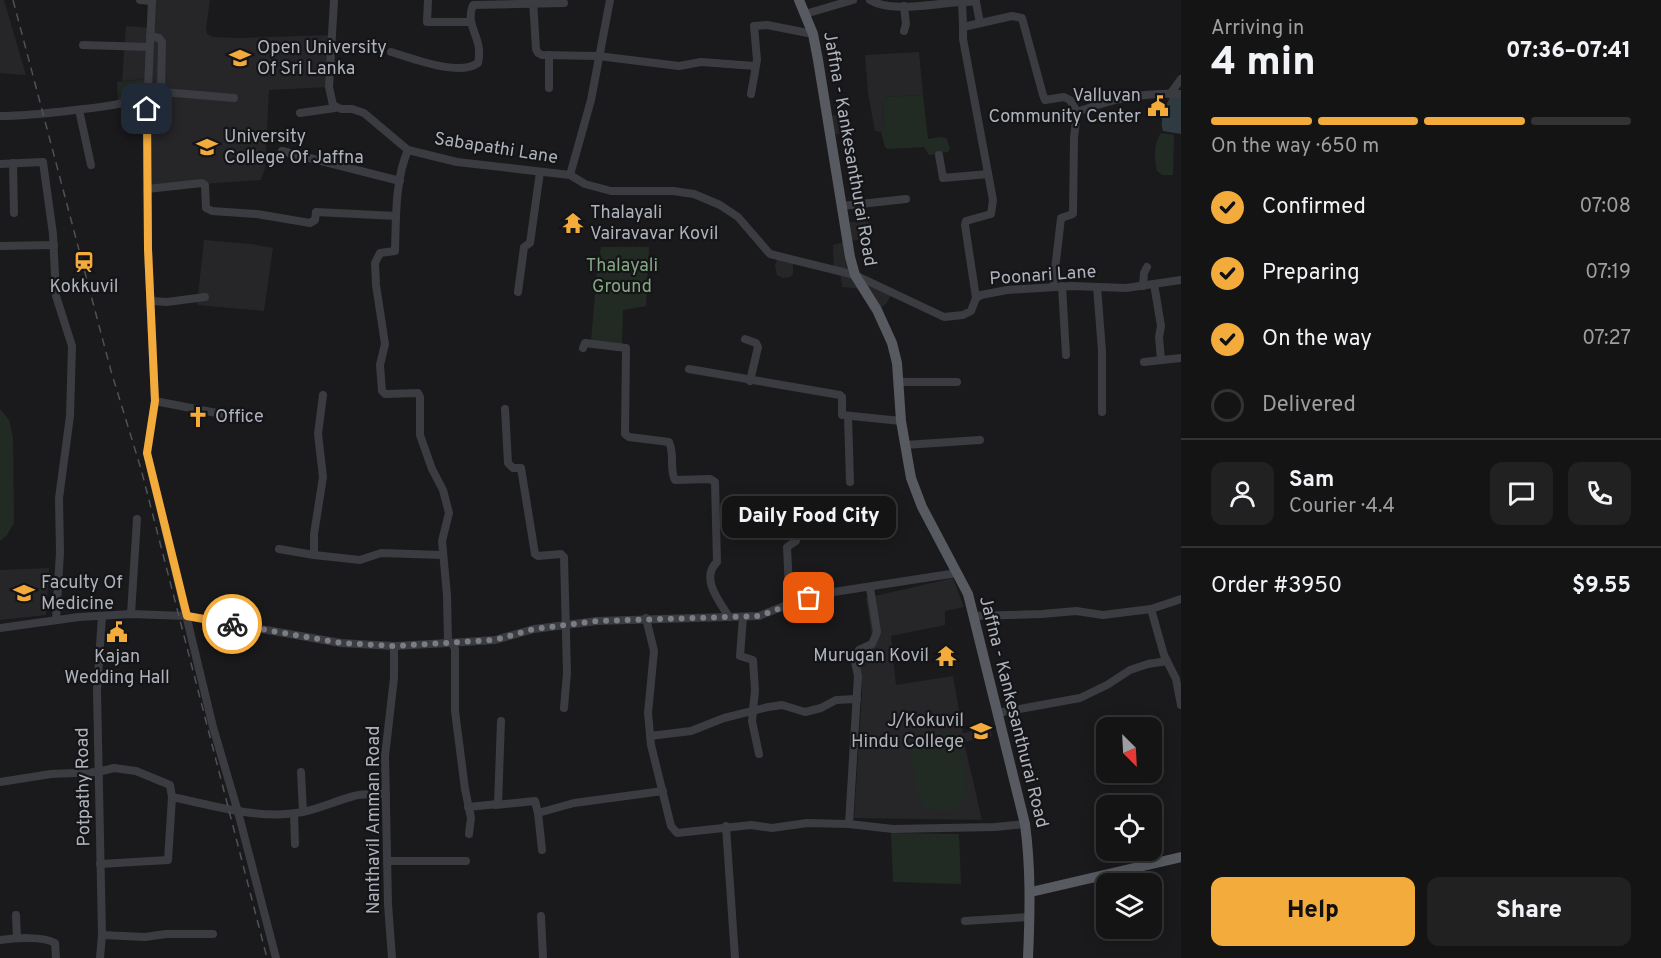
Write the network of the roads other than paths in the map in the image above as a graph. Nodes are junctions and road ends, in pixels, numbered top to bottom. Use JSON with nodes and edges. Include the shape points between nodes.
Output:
{"nodes":[{"id":1,"x":140,"y":0,"type":"edge"},
{"id":2,"x":334,"y":0,"type":"edge"},
{"id":3,"x":428,"y":0,"type":"edge"},
{"id":4,"x":610,"y":0,"type":"edge"},
{"id":5,"x":799,"y":0,"type":"edge"},
{"id":6,"x":853,"y":0,"type":"edge"},
{"id":7,"x":870,"y":0,"type":"edge"},
{"id":8,"x":152,"y":1,"type":"edge"},
{"id":9,"x":962,"y":1,"type":"edge"},
{"id":10,"x":533,"y":2,"type":"edge"},
{"id":11,"x":884,"y":2,"type":"edge"},
{"id":12,"x":564,"y":3,"type":"dead end"},
{"id":13,"x":904,"y":6,"type":"junction"},
{"id":14,"x":805,"y":14,"type":"junction"},
{"id":15,"x":470,"y":22,"type":"junction"},
{"id":16,"x":980,"y":23,"type":"junction"},
{"id":17,"x":963,"y":27,"type":"junction"},
{"id":18,"x":904,"y":31,"type":"dead end"},
{"id":19,"x":813,"y":34,"type":"junction"},
{"id":20,"x":150,"y":36,"type":"junction"},
{"id":21,"x":83,"y":45,"type":"dead end"},
{"id":22,"x":149,"y":47,"type":"junction"},
{"id":23,"x":391,"y":52,"type":"dead end"},
{"id":24,"x":549,"y":55,"type":"junction"},
{"id":25,"x":598,"y":56,"type":"junction"},
{"id":26,"x":755,"y":66,"type":"junction"},
{"id":27,"x":1181,"y":79,"type":"edge"},
{"id":28,"x":549,"y":88,"type":"dead end"},
{"id":29,"x":751,"y":94,"type":"dead end"},
{"id":30,"x":1170,"y":94,"type":"junction"},
{"id":31,"x":1181,"y":94,"type":"edge"},
{"id":32,"x":148,"y":95,"type":"junction"},
{"id":33,"x":234,"y":98,"type":"dead end"},
{"id":34,"x":336,"y":108,"type":"junction"},
{"id":35,"x":79,"y":110,"type":"junction"},
{"id":36,"x":1077,"y":112,"type":"junction"},
{"id":37,"x":300,"y":113,"type":"dead end"},
{"id":38,"x":0,"y":116,"type":"edge"},
{"id":39,"x":408,"y":150,"type":"junction"},
{"id":40,"x":282,"y":151,"type":"dead end"},
{"id":41,"x":939,"y":155,"type":"dead end"},
{"id":42,"x":13,"y":163,"type":"junction"},
{"id":43,"x":0,"y":164,"type":"edge"},
{"id":44,"x":91,"y":165,"type":"dead end"},
{"id":45,"x":540,"y":172,"type":"junction"},
{"id":46,"x":988,"y":174,"type":"junction"},
{"id":47,"x":570,"y":175,"type":"junction"},
{"id":48,"x":400,"y":181,"type":"junction"},
{"id":49,"x":147,"y":189,"type":"junction"},
{"id":50,"x":906,"y":199,"type":"dead end"},
{"id":51,"x":842,"y":206,"type":"junction"},
{"id":52,"x":14,"y":213,"type":"dead end"},
{"id":53,"x":396,"y":216,"type":"junction"},
{"id":54,"x":54,"y":245,"type":"junction"},
{"id":55,"x":0,"y":246,"type":"edge"},
{"id":56,"x":1147,"y":267,"type":"dead end"},
{"id":57,"x":855,"y":275,"type":"junction"},
{"id":58,"x":1181,"y":280,"type":"edge"},
{"id":59,"x":1154,"y":284,"type":"junction"},
{"id":60,"x":1062,"y":286,"type":"junction"},
{"id":61,"x":1143,"y":286,"type":"junction"},
{"id":62,"x":1053,"y":287,"type":"junction"},
{"id":63,"x":1098,"y":287,"type":"junction"},
{"id":64,"x":518,"y":292,"type":"dead end"},
{"id":65,"x":205,"y":297,"type":"dead end"},
{"id":66,"x":976,"y":298,"type":"junction"},
{"id":67,"x":151,"y":302,"type":"junction"},
{"id":68,"x":745,"y":339,"type":"dead end"},
{"id":69,"x":583,"y":348,"type":"dead end"},
{"id":70,"x":1066,"y":355,"type":"dead end"},
{"id":71,"x":1181,"y":358,"type":"edge"},
{"id":72,"x":1161,"y":360,"type":"junction"},
{"id":73,"x":1144,"y":362,"type":"dead end"},
{"id":74,"x":689,"y":369,"type":"dead end"},
{"id":75,"x":750,"y":381,"type":"junction"},
{"id":76,"x":899,"y":382,"type":"junction"},
{"id":77,"x":957,"y":382,"type":"dead end"},
{"id":78,"x":323,"y":395,"type":"dead end"},
{"id":79,"x":155,"y":401,"type":"junction"},
{"id":80,"x":505,"y":410,"type":"dead end"},
{"id":81,"x":1102,"y":412,"type":"dead end"},
{"id":82,"x":848,"y":416,"type":"junction"},
{"id":83,"x":237,"y":417,"type":"dead end"},
{"id":84,"x":902,"y":421,"type":"junction"},
{"id":85,"x":980,"y":440,"type":"dead end"},
{"id":86,"x":905,"y":445,"type":"junction"},
{"id":87,"x":849,"y":482,"type":"dead end"},
{"id":88,"x":137,"y":519,"type":"dead end"},
{"id":89,"x":796,"y":526,"type":"dead end"},
{"id":90,"x":279,"y":549,"type":"dead end"},
{"id":91,"x":314,"y":555,"type":"junction"},
{"id":92,"x":442,"y":555,"type":"junction"},
{"id":93,"x":957,"y":573,"type":"junction"},
{"id":94,"x":870,"y":588,"type":"junction"},
{"id":95,"x":1181,"y":599,"type":"edge"},
{"id":96,"x":792,"y":603,"type":"junction"},
{"id":97,"x":1151,"y":609,"type":"junction"},
{"id":98,"x":131,"y":614,"type":"junction"},
{"id":99,"x":102,"y":616,"type":"junction"},
{"id":100,"x":187,"y":616,"type":"junction"},
{"id":101,"x":973,"y":616,"type":"junction"},
{"id":102,"x":729,"y":617,"type":"junction"},
{"id":103,"x":743,"y":617,"type":"junction"},
{"id":104,"x":646,"y":618,"type":"junction"},
{"id":105,"x":56,"y":620,"type":"junction"},
{"id":106,"x":566,"y":624,"type":"junction"},
{"id":107,"x":0,"y":628,"type":"edge"},
{"id":108,"x":450,"y":643,"type":"junction"},
{"id":109,"x":394,"y":646,"type":"junction"},
{"id":110,"x":1167,"y":661,"type":"junction"},
{"id":111,"x":857,"y":699,"type":"junction"},
{"id":112,"x":1181,"y":705,"type":"edge"},
{"id":113,"x":564,"y":708,"type":"dead end"},
{"id":114,"x":753,"y":712,"type":"junction"},
{"id":115,"x":997,"y":713,"type":"junction"},
{"id":116,"x":501,"y":721,"type":"dead end"},
{"id":117,"x":650,"y":736,"type":"junction"},
{"id":118,"x":759,"y":754,"type":"dead end"},
{"id":119,"x":301,"y":771,"type":"dead end"},
{"id":120,"x":98,"y":772,"type":"junction"},
{"id":121,"x":0,"y":782,"type":"edge"},
{"id":122,"x":663,"y":791,"type":"junction"},
{"id":123,"x":386,"y":794,"type":"junction"},
{"id":124,"x":172,"y":797,"type":"junction"},
{"id":125,"x":496,"y":805,"type":"junction"},
{"id":126,"x":468,"y":807,"type":"junction"},
{"id":127,"x":238,"y":812,"type":"junction"},
{"id":128,"x":299,"y":813,"type":"junction"},
{"id":129,"x":538,"y":813,"type":"junction"},
{"id":130,"x":849,"y":824,"type":"junction"},
{"id":131,"x":1025,"y":824,"type":"junction"},
{"id":132,"x":726,"y":826,"type":"junction"},
{"id":133,"x":469,"y":834,"type":"dead end"},
{"id":134,"x":295,"y":844,"type":"dead end"},
{"id":135,"x":542,"y":850,"type":"dead end"},
{"id":136,"x":1181,"y":856,"type":"edge"},
{"id":137,"x":388,"y":861,"type":"junction"},
{"id":138,"x":466,"y":861,"type":"dead end"},
{"id":139,"x":100,"y":864,"type":"junction"},
{"id":140,"x":1031,"y":892,"type":"junction"},
{"id":141,"x":16,"y":915,"type":"dead end"},
{"id":142,"x":541,"y":916,"type":"dead end"},
{"id":143,"x":1029,"y":917,"type":"junction"},
{"id":144,"x":965,"y":921,"type":"dead end"},
{"id":145,"x":213,"y":934,"type":"dead end"},
{"id":146,"x":102,"y":935,"type":"junction"},
{"id":147,"x":17,"y":938,"type":"junction"},
{"id":148,"x":0,"y":940,"type":"edge"},
{"id":149,"x":56,"y":958,"type":"edge"},
{"id":150,"x":100,"y":958,"type":"edge"},
{"id":151,"x":276,"y":958,"type":"edge"},
{"id":152,"x":392,"y":958,"type":"edge"},
{"id":153,"x":543,"y":958,"type":"edge"},
{"id":154,"x":735,"y":958,"type":"edge"},
{"id":155,"x":1028,"y":958,"type":"edge"}],
"edges":[{"from":1,"to":8,"type":"street"},
{"from":2,"to":34,"type":"street","via":[[329,87]]},
{"from":3,"to":15,"type":"street","via":[[427,22]]},
{"from":4,"to":25,"type":"street"},
{"from":5,"to":14,"type":"main road","name":"Jaffna - Kankesanthurai Road"},
{"from":6,"to":14,"type":"street"},
{"from":7,"to":11,"type":"street"},
{"from":8,"to":20,"type":"street"},
{"from":9,"to":13,"type":"street"},
{"from":9,"to":16,"type":"street","via":[[976,2]]},
{"from":9,"to":17,"type":"street"},
{"from":10,"to":12,"type":"street"},
{"from":10,"to":15,"type":"street","via":[[473,4]]},
{"from":10,"to":24,"type":"street","via":[[536,49]]},
{"from":11,"to":13,"type":"street"},
{"from":13,"to":18,"type":"street"},
{"from":14,"to":19,"type":"main road","name":"Jaffna - Kankesanthurai Road"},
{"from":15,"to":23,"type":"street","via":[[480,53],[474,66],[446,67]]},
{"from":16,"to":17,"type":"street"},
{"from":16,"to":36,"type":"street","via":[[1012,16],[1022,18],[1043,95],[1046,100],[1070,100]]},
{"from":17,"to":46,"type":"street"},
{"from":19,"to":26,"type":"street","via":[[754,26]]},
{"from":19,"to":51,"type":"main road","name":"Jaffna - Kankesanthurai Road"},
{"from":20,"to":22,"type":"street"},
{"from":20,"to":33,"type":"street","via":[[162,42],[163,92]]},
{"from":21,"to":22,"type":"street"},
{"from":22,"to":32,"type":"street"},
{"from":24,"to":25,"type":"street"},
{"from":24,"to":28,"type":"street"},
{"from":25,"to":26,"type":"street","via":[[674,66],[701,62]]},
{"from":25,"to":47,"type":"street","via":[[585,128]]},
{"from":26,"to":29,"type":"street"},
{"from":27,"to":30,"type":"street"},
{"from":30,"to":31,"type":"street"},
{"from":30,"to":36,"type":"street","via":[[1110,100]]},
{"from":32,"to":35,"type":"street","via":[[123,104]]},
{"from":32,"to":49,"type":"street"},
{"from":34,"to":37,"type":"street","name":"Sabapathi Lane"},
{"from":34,"to":39,"type":"street","name":"Sabapathi Lane","via":[[364,113]]},
{"from":35,"to":38,"type":"street"},
{"from":35,"to":44,"type":"street"},
{"from":36,"to":62,"type":"street","via":[[1073,214],[1061,218]]},
{"from":39,"to":45,"type":"street","name":"Sabapathi Lane","via":[[457,162]]},
{"from":39,"to":48,"type":"street","via":[[401,165]]},
{"from":40,"to":48,"type":"street"},
{"from":41,"to":46,"type":"street","via":[[943,178]]},
{"from":42,"to":43,"type":"street"},
{"from":42,"to":52,"type":"street"},
{"from":42,"to":54,"type":"street","via":[[43,162]]},
{"from":45,"to":47,"type":"street","name":"Sabapathi Lane"},
{"from":45,"to":64,"type":"street"},
{"from":46,"to":66,"type":"street","via":[[993,200],[991,214],[966,221],[965,225]]},
{"from":47,"to":57,"type":"street","name":"Sabapathi Lane","via":[[611,191],[694,194],[738,217],[770,254]]},
{"from":48,"to":53,"type":"street"},
{"from":49,"to":53,"type":"street","via":[[202,183],[206,208],[212,211],[310,223],[316,212]]},
{"from":49,"to":67,"type":"street"},
{"from":50,"to":51,"type":"street"},
{"from":51,"to":57,"type":"main road","name":"Jaffna - Kankesanthurai Road"},
{"from":53,"to":92,"type":"street","via":[[395,251],[380,253],[375,263],[385,344],[380,365],[382,391],[418,393],[420,397],[420,435],[449,513]]},
{"from":54,"to":55,"type":"street"},
{"from":54,"to":105,"type":"street","via":[[56,296],[72,346],[70,416],[59,498]]},
{"from":56,"to":61,"type":"street"},
{"from":57,"to":66,"type":"street","name":"Poonari Lane","via":[[944,317],[971,312]]},
{"from":57,"to":76,"type":"main road","name":"Jaffna - Kankesanthurai Road","via":[[892,343]]},
{"from":58,"to":59,"type":"street","name":"Poonari Lane"},
{"from":59,"to":61,"type":"street","name":"Poonari Lane"},
{"from":59,"to":72,"type":"street","via":[[1161,326]]},
{"from":60,"to":62,"type":"street","name":"Poonari Lane"},
{"from":60,"to":63,"type":"street","name":"Poonari Lane"},
{"from":60,"to":70,"type":"street"},
{"from":61,"to":63,"type":"street","name":"Poonari Lane"},
{"from":62,"to":66,"type":"street","name":"Poonari Lane","via":[[1007,290]]},
{"from":63,"to":81,"type":"street"},
{"from":65,"to":67,"type":"street"},
{"from":67,"to":79,"type":"street"},
{"from":68,"to":75,"type":"street","via":[[758,347]]},
{"from":69,"to":102,"type":"street","via":[[585,343],[627,348],[625,434],[669,442],[675,480],[715,482],[717,562],[709,576]]},
{"from":71,"to":72,"type":"street"},
{"from":72,"to":73,"type":"street"},
{"from":74,"to":75,"type":"street"},
{"from":75,"to":82,"type":"street","via":[[840,395],[841,413]]},
{"from":76,"to":77,"type":"street"},
{"from":76,"to":84,"type":"main road","name":"Jaffna - Kankesanthurai Road"},
{"from":78,"to":91,"type":"street","via":[[318,434],[323,477]]},
{"from":79,"to":83,"type":"street"},
{"from":79,"to":100,"type":"street","via":[[147,453]]},
{"from":80,"to":106,"type":"street","via":[[508,463],[521,468],[535,554],[564,557]]},
{"from":82,"to":84,"type":"street"},
{"from":82,"to":87,"type":"street"},
{"from":84,"to":86,"type":"main road","name":"Jaffna - Kankesanthurai Road"},
{"from":85,"to":86,"type":"street"},
{"from":86,"to":93,"type":"main road","name":"Jaffna - Kankesanthurai Road","via":[[917,495]]},
{"from":88,"to":98,"type":"street"},
{"from":89,"to":96,"type":"street","via":[[796,541],[787,547]]},
{"from":90,"to":91,"type":"street"},
{"from":91,"to":92,"type":"street","via":[[360,560],[381,554]]},
{"from":92,"to":108,"type":"street"},
{"from":93,"to":94,"type":"street"},
{"from":93,"to":101,"type":"main road","name":"Jaffna - Kankesanthurai Road"},
{"from":94,"to":96,"type":"street","via":[[827,593]]},
{"from":94,"to":111,"type":"street","via":[[877,632],[872,644],[855,654]]},
{"from":95,"to":97,"type":"street"},
{"from":96,"to":103,"type":"street","via":[[772,612]]},
{"from":97,"to":101,"type":"street","via":[[1103,615],[1076,611]]},
{"from":97,"to":110,"type":"street"},
{"from":98,"to":99,"type":"street"},
{"from":98,"to":100,"type":"street"},
{"from":99,"to":105,"type":"street"},
{"from":99,"to":120,"type":"street","name":"Potpathy Road","via":[[97,690]]},
{"from":100,"to":109,"type":"street","via":[[341,643]]},
{"from":100,"to":127,"type":"street"},
{"from":101,"to":115,"type":"main road","name":"Jaffna - Kankesanthurai Road"},
{"from":102,"to":103,"type":"street"},
{"from":102,"to":104,"type":"street"},
{"from":103,"to":114,"type":"street","via":[[740,656],[753,660]]},
{"from":104,"to":106,"type":"street"},
{"from":104,"to":117,"type":"street","via":[[654,651],[648,713]]},
{"from":105,"to":107,"type":"street"},
{"from":106,"to":108,"type":"street","via":[[495,640]]},
{"from":106,"to":113,"type":"street"},
{"from":108,"to":109,"type":"street"},
{"from":108,"to":126,"type":"street","via":[[454,649],[457,732]]},
{"from":109,"to":123,"type":"street","name":"Nanthavil Amman Road","via":[[385,756]]},
{"from":110,"to":112,"type":"street","via":[[1176,679]]},
{"from":110,"to":115,"type":"street","via":[[1130,670],[1080,698]]},
{"from":111,"to":114,"type":"street","via":[[836,700],[805,712],[782,705]]},
{"from":111,"to":130,"type":"street"},
{"from":114,"to":117,"type":"street","via":[[691,731]]},
{"from":114,"to":118,"type":"street"},
{"from":115,"to":131,"type":"main road","name":"Jaffna - Kankesanthurai Road"},
{"from":116,"to":125,"type":"street"},
{"from":117,"to":122,"type":"street"},
{"from":119,"to":128,"type":"street"},
{"from":120,"to":121,"type":"street"},
{"from":120,"to":124,"type":"street","via":[[114,768],[136,771],[170,785]]},
{"from":120,"to":139,"type":"street","name":"Potpathy Road"},
{"from":122,"to":129,"type":"street","via":[[574,803]]},
{"from":122,"to":132,"type":"street","via":[[671,826],[677,833]]},
{"from":123,"to":128,"type":"street","via":[[356,795]]},
{"from":123,"to":137,"type":"street","name":"Nanthavil Amman Road"},
{"from":124,"to":127,"type":"street"},
{"from":124,"to":139,"type":"street","via":[[168,860]]},
{"from":125,"to":126,"type":"street"},
{"from":125,"to":129,"type":"street","via":[[535,801]]},
{"from":126,"to":133,"type":"street"},
{"from":127,"to":128,"type":"street"},
{"from":127,"to":151,"type":"street"},
{"from":128,"to":134,"type":"street"},
{"from":129,"to":135,"type":"street"},
{"from":130,"to":131,"type":"street","via":[[893,829]]},
{"from":130,"to":132,"type":"street"},
{"from":131,"to":140,"type":"main road","name":"Jaffna - Kankesanthurai Road"},
{"from":132,"to":154,"type":"street"},
{"from":136,"to":140,"type":"main road"},
{"from":137,"to":138,"type":"street"},
{"from":137,"to":152,"type":"street","name":"Nanthavil Amman Road"},
{"from":139,"to":146,"type":"street","name":"Potpathy Road"},
{"from":140,"to":143,"type":"main road","name":"Jaffna - Kankesanthurai Road"},
{"from":141,"to":147,"type":"street"},
{"from":142,"to":153,"type":"street"},
{"from":143,"to":144,"type":"street"},
{"from":143,"to":155,"type":"main road","name":"Jaffna - Kankesanthurai Road"},
{"from":145,"to":146,"type":"street"},
{"from":146,"to":150,"type":"street","name":"Potpathy Road"},
{"from":147,"to":148,"type":"street"},
{"from":147,"to":149,"type":"street","via":[[50,940],[55,943]]}]}
